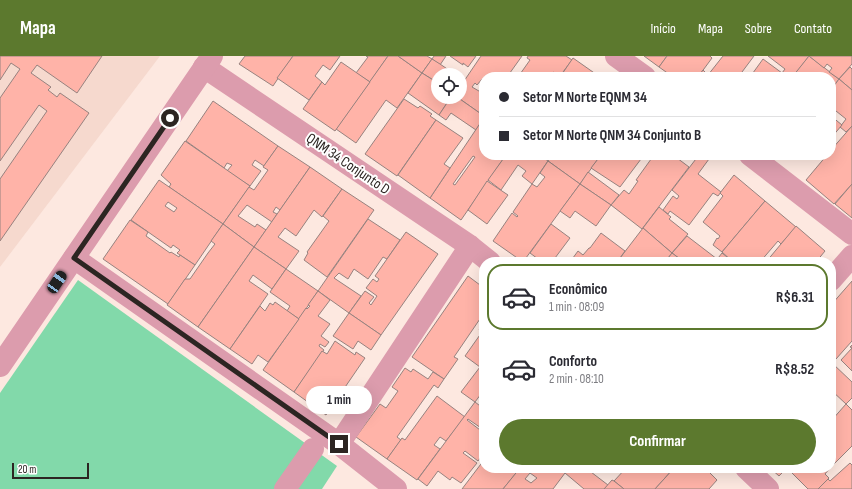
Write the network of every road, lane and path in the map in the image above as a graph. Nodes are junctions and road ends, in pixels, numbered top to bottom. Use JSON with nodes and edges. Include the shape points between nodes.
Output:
{"nodes":[{"id":1,"x":616,"y":56,"type":"edge"},
{"id":2,"x":208,"y":62,"type":"edge"},
{"id":3,"x":638,"y":72,"type":"edge"},
{"id":4,"x":756,"y":160,"type":"edge"},
{"id":5,"x":852,"y":234,"type":"edge"},
{"id":6,"x":470,"y":246,"type":"junction"},
{"id":7,"x":852,"y":256,"type":"edge"},
{"id":8,"x":484,"y":257,"type":"edge"},
{"id":9,"x":74,"y":258,"type":"junction"},
{"id":10,"x":836,"y":274,"type":"edge"},
{"id":11,"x":0,"y":366,"type":"edge"},
{"id":12,"x":339,"y":444,"type":"junction"},
{"id":13,"x":313,"y":449,"type":"dead end"},
{"id":14,"x":751,"y":473,"type":"edge"},
{"id":15,"x":285,"y":489,"type":"edge"},
{"id":16,"x":396,"y":489,"type":"edge"},
{"id":17,"x":768,"y":489,"type":"edge"}],
"edges":[{"from":1,"to":3,"type":"street"},
{"from":2,"to":6,"type":"street","name":"QNM 34 Conjunto D"},
{"from":2,"to":9,"type":"street"},
{"from":4,"to":5,"type":"street"},
{"from":6,"to":8,"type":"street","name":"QNM 34 Conjunto D"},
{"from":6,"to":12,"type":"street"},
{"from":7,"to":10,"type":"street"},
{"from":9,"to":11,"type":"street"},
{"from":9,"to":12,"type":"street"},
{"from":12,"to":16,"type":"street"},
{"from":13,"to":15,"type":"street"},
{"from":14,"to":17,"type":"street"}]}
